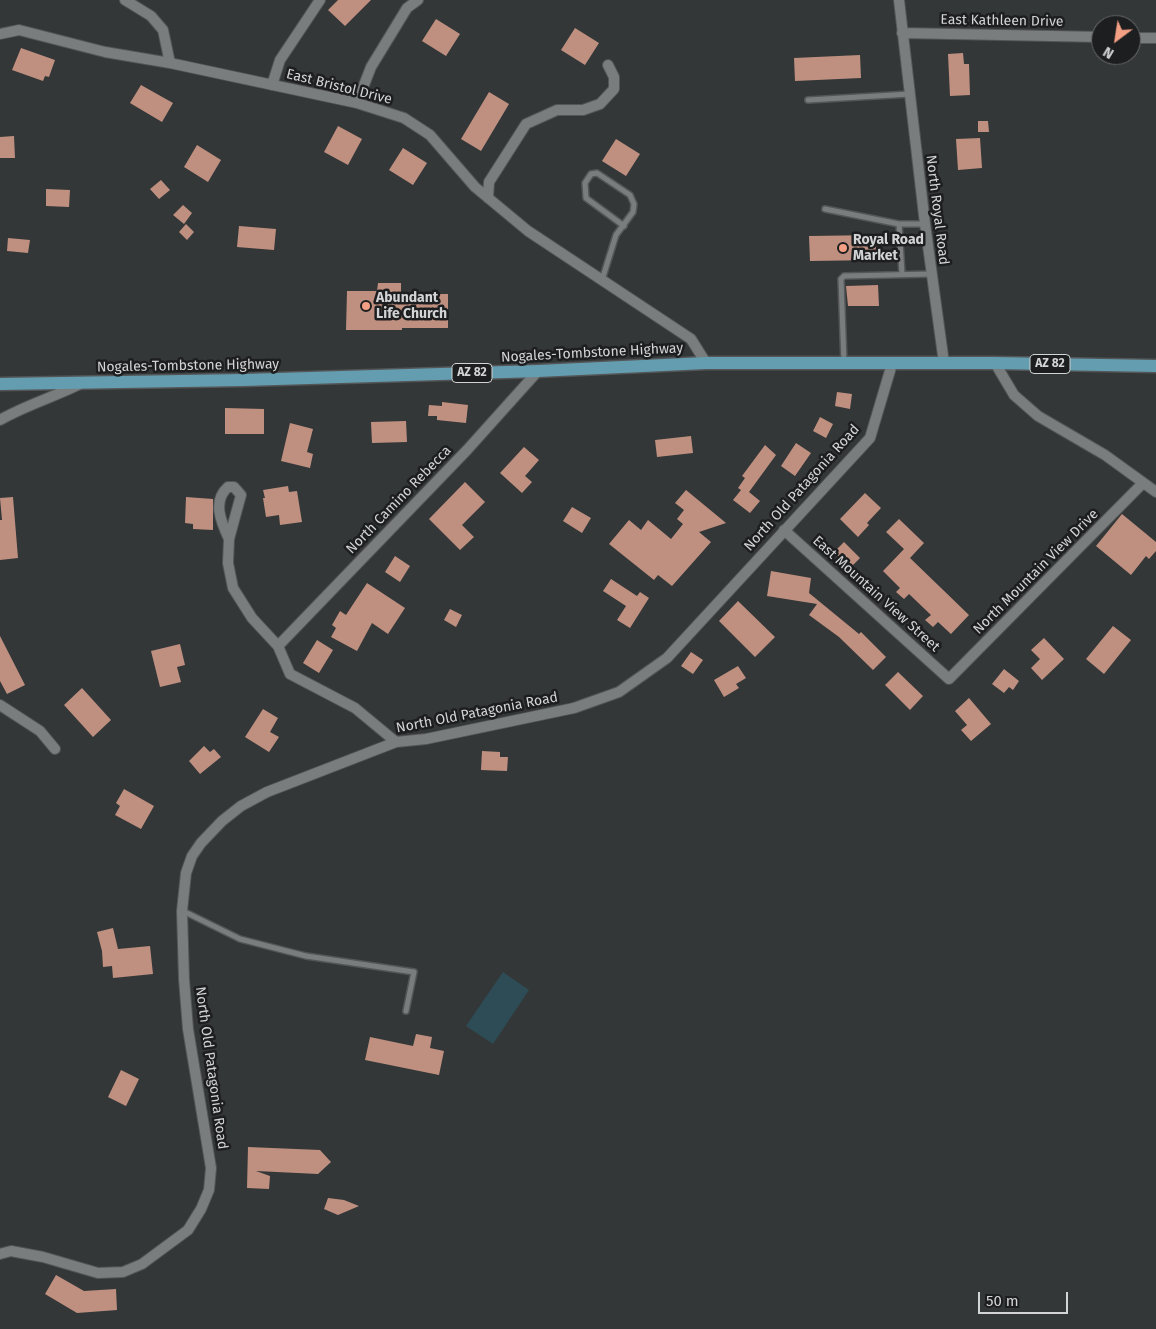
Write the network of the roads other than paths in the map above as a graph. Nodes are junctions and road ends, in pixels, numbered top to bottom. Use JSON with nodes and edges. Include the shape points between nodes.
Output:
{"nodes":[{"id":1,"x":125,"y":0,"type":"edge"},
{"id":2,"x":320,"y":0,"type":"edge"},
{"id":3,"x":418,"y":0,"type":"edge"},
{"id":4,"x":899,"y":0,"type":"edge"},
{"id":5,"x":902,"y":33,"type":"junction"},
{"id":6,"x":0,"y":34,"type":"edge"},
{"id":7,"x":1091,"y":37,"type":"edge"},
{"id":8,"x":1141,"y":38,"type":"edge"},
{"id":9,"x":1156,"y":38,"type":"edge"},
{"id":10,"x":170,"y":63,"type":"junction"},
{"id":11,"x":608,"y":64,"type":"dead end"},
{"id":12,"x":272,"y":85,"type":"junction"},
{"id":13,"x":910,"y":94,"type":"junction"},
{"id":14,"x":808,"y":100,"type":"dead end"},
{"id":15,"x":357,"y":103,"type":"junction"},
{"id":16,"x":488,"y":198,"type":"junction"},
{"id":17,"x":825,"y":209,"type":"dead end"},
{"id":18,"x":899,"y":224,"type":"junction"},
{"id":19,"x":925,"y":224,"type":"junction"},
{"id":20,"x":624,"y":226,"type":"junction"},
{"id":21,"x":902,"y":274,"type":"junction"},
{"id":22,"x":932,"y":274,"type":"junction"},
{"id":23,"x":602,"y":280,"type":"junction"},
{"id":24,"x":995,"y":362,"type":"junction"},
{"id":25,"x":706,"y":363,"type":"junction"},
{"id":26,"x":944,"y":363,"type":"junction"},
{"id":27,"x":844,"y":364,"type":"junction"},
{"id":28,"x":892,"y":364,"type":"junction"},
{"id":29,"x":1156,"y":366,"type":"edge"},
{"id":30,"x":538,"y":372,"type":"junction"},
{"id":31,"x":81,"y":383,"type":"junction"},
{"id":32,"x":0,"y":384,"type":"edge"},
{"id":33,"x":0,"y":420,"type":"edge"},
{"id":34,"x":1143,"y":483,"type":"junction"},
{"id":35,"x":1156,"y":492,"type":"edge"},
{"id":36,"x":784,"y":530,"type":"junction"},
{"id":37,"x":229,"y":539,"type":"dead end"},
{"id":38,"x":278,"y":646,"type":"junction"},
{"id":39,"x":949,"y":679,"type":"joint"},
{"id":40,"x":0,"y":705,"type":"edge"},
{"id":41,"x":396,"y":742,"type":"junction"},
{"id":42,"x":55,"y":749,"type":"dead end"},
{"id":43,"x":182,"y":911,"type":"junction"},
{"id":44,"x":406,"y":1011,"type":"dead end"},
{"id":45,"x":0,"y":1254,"type":"edge"}],
"edges":[{"from":1,"to":10,"type":"street","via":[[151,16],[163,30]]},
{"from":2,"to":12,"type":"street","via":[[280,60]]},
{"from":3,"to":15,"type":"street","via":[[408,8],[372,67]]},
{"from":4,"to":5,"type":"street","name":"North Royal Road"},
{"from":5,"to":7,"type":"street","name":"East Kathleen Drive"},
{"from":5,"to":13,"type":"street","name":"North Royal Road"},
{"from":6,"to":10,"type":"street","name":"East Bristol Drive","via":[[19,30],[106,52]]},
{"from":8,"to":9,"type":"street"},
{"from":10,"to":12,"type":"street","name":"East Bristol Drive"},
{"from":11,"to":16,"type":"street","via":[[614,77],[614,89],[600,104],[583,110],[558,110],[526,124],[489,182]]},
{"from":12,"to":15,"type":"street","name":"East Bristol Drive"},
{"from":13,"to":14,"type":"lane"},
{"from":13,"to":19,"type":"street","name":"North Royal Road"},
{"from":15,"to":16,"type":"street","name":"East Bristol Drive","via":[[404,118],[430,135]]},
{"from":16,"to":23,"type":"street","name":"East Bristol Drive","via":[[528,232]]},
{"from":17,"to":18,"type":"lane"},
{"from":18,"to":19,"type":"lane"},
{"from":18,"to":21,"type":"lane"},
{"from":19,"to":22,"type":"street","name":"North Royal Road"},
{"from":20,"to":20,"type":"lane","via":[[586,198],[585,183],[591,174],[597,173],[630,194],[633,212]]},
{"from":20,"to":23,"type":"lane","via":[[616,235]]},
{"from":21,"to":22,"type":"lane"},
{"from":21,"to":27,"type":"lane","via":[[844,276],[841,279]]},
{"from":22,"to":26,"type":"street","name":"North Royal Road"},
{"from":23,"to":25,"type":"street","name":"East Bristol Drive","via":[[691,338]]},
{"from":24,"to":26,"type":"main road","name":"Nogales-Tombstone Highway","number":"AZ 82"},
{"from":24,"to":29,"type":"main road","name":"Nogales-Tombstone Highway","number":"AZ 82"},
{"from":24,"to":34,"type":"street","via":[[1014,395],[1038,416],[1105,455]]},
{"from":25,"to":27,"type":"main road","name":"Nogales-Tombstone Highway","number":"AZ 82"},
{"from":25,"to":30,"type":"main road","name":"Nogales-Tombstone Highway","number":"AZ 82"},
{"from":26,"to":28,"type":"main road","name":"Nogales-Tombstone Highway","number":"AZ 82"},
{"from":27,"to":28,"type":"main road","name":"Nogales-Tombstone Highway","number":"AZ 82"},
{"from":28,"to":36,"type":"street","name":"North Old Patagonia Road","via":[[870,438]]},
{"from":30,"to":31,"type":"main road","name":"Nogales-Tombstone Highway","number":"AZ 82"},
{"from":30,"to":38,"type":"street","name":"North Camino Rebecca"},
{"from":31,"to":32,"type":"main road","name":"Nogales-Tombstone Highway","number":"AZ 82"},
{"from":31,"to":33,"type":"street"},
{"from":34,"to":35,"type":"street"},
{"from":34,"to":39,"type":"street","name":"North Mountain View Drive"},
{"from":36,"to":39,"type":"street","name":"East Mountain View Street"},
{"from":36,"to":41,"type":"street","name":"North Old Patagonia Road","via":[[667,658],[619,692],[574,708],[426,739]]},
{"from":37,"to":38,"type":"street","via":[[228,563],[234,588],[252,618]]},
{"from":38,"to":41,"type":"street","via":[[290,674],[355,708]]},
{"from":40,"to":42,"type":"street","via":[[40,731]]},
{"from":41,"to":43,"type":"street","name":"North Old Patagonia Road","via":[[267,792],[235,811],[192,856],[186,873]]},
{"from":43,"to":44,"type":"lane","via":[[240,938],[306,956],[414,972]]},
{"from":43,"to":45,"type":"street","name":"North Old Patagonia Road","via":[[188,1029],[211,1168],[209,1190],[201,1209],[188,1230],[142,1264],[123,1272],[98,1273],[12,1251]]}]}
